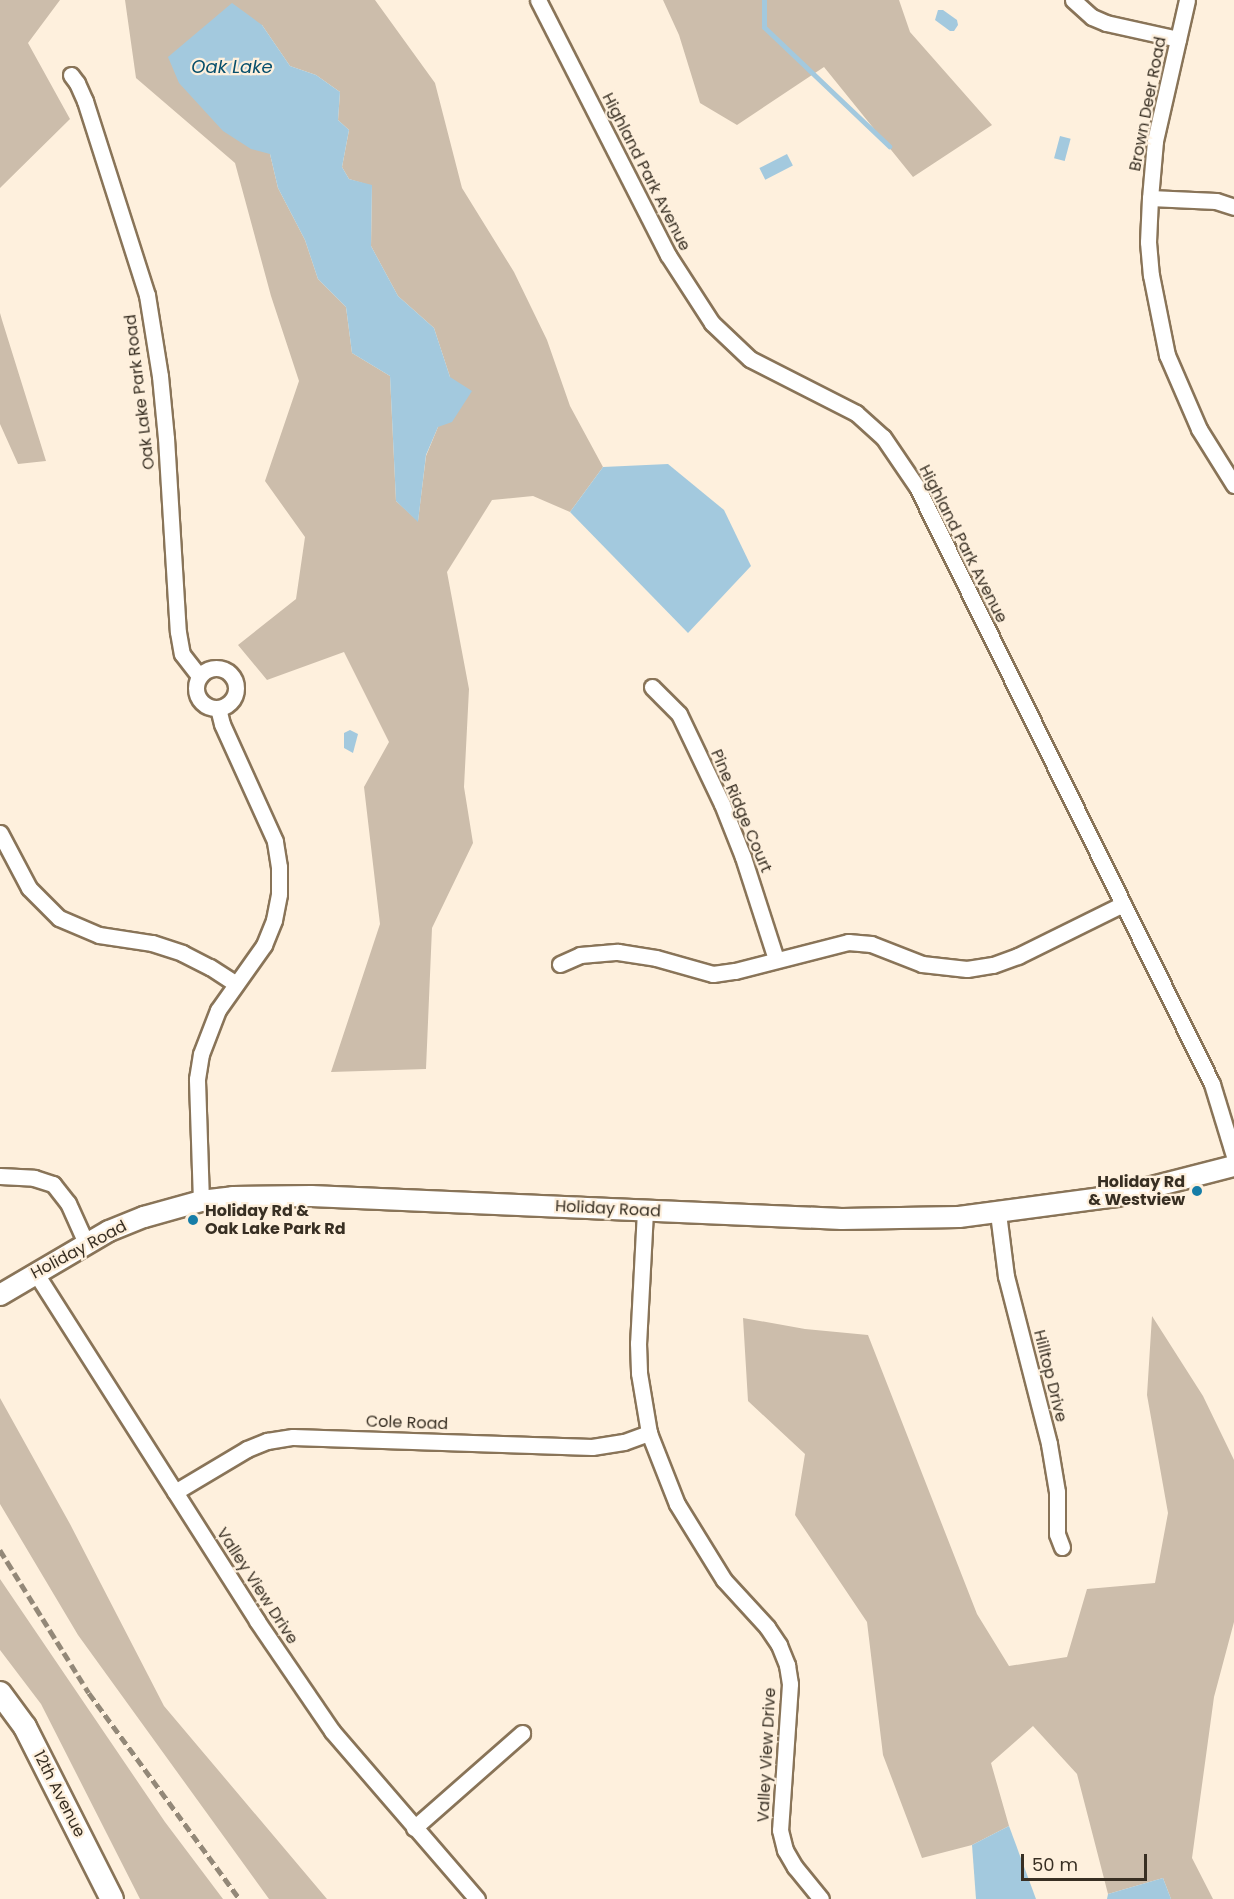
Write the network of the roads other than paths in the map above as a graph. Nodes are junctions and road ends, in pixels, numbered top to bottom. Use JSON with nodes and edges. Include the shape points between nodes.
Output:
{"nodes":[{"id":1,"x":538,"y":0,"type":"edge"},
{"id":2,"x":1073,"y":0,"type":"edge"},
{"id":3,"x":1186,"y":0,"type":"edge"},
{"id":4,"x":1178,"y":39,"type":"junction"},
{"id":5,"x":71,"y":75,"type":"dead end"},
{"id":6,"x":1150,"y":198,"type":"junction"},
{"id":7,"x":1234,"y":207,"type":"edge"},
{"id":8,"x":1234,"y":485,"type":"edge"},
{"id":9,"x":199,"y":676,"type":"junction"},
{"id":10,"x":652,"y":687,"type":"dead end"},
{"id":11,"x":218,"y":708,"type":"junction"},
{"id":12,"x":0,"y":833,"type":"edge"},
{"id":13,"x":1123,"y":904,"type":"junction"},
{"id":14,"x":776,"y":959,"type":"junction"},
{"id":15,"x":560,"y":964,"type":"dead end"},
{"id":16,"x":236,"y":984,"type":"junction"},
{"id":17,"x":1234,"y":1156,"type":"edge"},
{"id":18,"x":1234,"y":1166,"type":"edge"},
{"id":19,"x":0,"y":1176,"type":"edge"},
{"id":20,"x":201,"y":1201,"type":"junction"},
{"id":21,"x":645,"y":1211,"type":"junction"},
{"id":22,"x":998,"y":1213,"type":"junction"},
{"id":23,"x":86,"y":1243,"type":"junction"},
{"id":24,"x":35,"y":1272,"type":"junction"},
{"id":25,"x":0,"y":1295,"type":"edge"},
{"id":26,"x":649,"y":1432,"type":"junction"},
{"id":27,"x":175,"y":1492,"type":"junction"},
{"id":28,"x":1062,"y":1547,"type":"dead end"},
{"id":29,"x":0,"y":1693,"type":"edge"},
{"id":30,"x":522,"y":1733,"type":"dead end"},
{"id":31,"x":414,"y":1828,"type":"junction"},
{"id":32,"x":112,"y":1899,"type":"edge"},
{"id":33,"x":477,"y":1899,"type":"edge"},
{"id":34,"x":821,"y":1899,"type":"edge"}],
"edges":[{"from":1,"to":13,"type":"street","name":"Highland Park Avenue","via":[[668,255],[712,323],[750,359],[856,413],[883,436],[916,487]]},
{"from":2,"to":4,"type":"street","via":[[1092,17],[1106,23]]},
{"from":3,"to":4,"type":"street","name":"Brown Deer Road"},
{"from":4,"to":6,"type":"street","name":"Brown Deer Road","via":[[1155,141]]},
{"from":5,"to":9,"type":"street","name":"Oak Lake Park Road","via":[[85,101],[147,295],[166,438],[178,632],[182,654]]},
{"from":6,"to":7,"type":"street","via":[[1216,201]]},
{"from":6,"to":8,"type":"street","name":"Brown Deer Road","via":[[1151,275],[1167,355],[1199,429]]},
{"from":9,"to":11,"type":"street","name":"Oak Lake Park Road","via":[[198,697]]},
{"from":9,"to":11,"type":"street","via":[[207,669],[220,668],[235,679],[233,699]]},
{"from":10,"to":14,"type":"street","name":"Pine Ridge Court","via":[[678,714],[722,804]]},
{"from":11,"to":16,"type":"street","via":[[268,822],[279,867],[274,920],[264,945]]},
{"from":12,"to":16,"type":"street","via":[[29,888],[59,918],[99,935],[152,943],[182,953]]},
{"from":13,"to":14,"type":"street","via":[[993,965],[947,968],[922,964],[871,944],[848,942]]},
{"from":13,"to":17,"type":"street","name":"Highland Park Avenue","via":[[1212,1084]]},
{"from":14,"to":15,"type":"street","via":[[713,974],[618,952],[580,955]]},
{"from":16,"to":20,"type":"street","via":[[218,1010],[201,1054],[197,1079]]},
{"from":18,"to":22,"type":"street","name":"Holiday Road","via":[[1117,1196]]},
{"from":19,"to":23,"type":"street","via":[[34,1178],[53,1184],[68,1203]]},
{"from":20,"to":21,"type":"street","name":"Holiday Road","via":[[311,1196]]},
{"from":20,"to":23,"type":"street","name":"Holiday Road","via":[[144,1217]]},
{"from":21,"to":22,"type":"street","name":"Holiday Road","via":[[842,1219]]},
{"from":21,"to":26,"type":"street","name":"Valley View Drive","via":[[638,1343]]},
{"from":22,"to":28,"type":"street","name":"Hilltop Drive","via":[[1006,1276],[1049,1444],[1057,1492],[1057,1533]]},
{"from":23,"to":24,"type":"street","name":"Holiday Road"},
{"from":24,"to":25,"type":"street","name":"Holiday Road"},
{"from":24,"to":27,"type":"street","name":"Valley View Drive"},
{"from":26,"to":27,"type":"street","name":"Cole Road","via":[[624,1442],[592,1447],[293,1437],[247,1449]]},
{"from":26,"to":34,"type":"street","name":"Valley View Drive","via":[[677,1504],[702,1546],[724,1580],[779,1645],[790,1684],[780,1830],[795,1867]]},
{"from":27,"to":31,"type":"street","name":"Valley View Drive","via":[[256,1621],[332,1731]]},
{"from":29,"to":32,"type":"main road","name":"12th Avenue","via":[[25,1727]]},
{"from":30,"to":31,"type":"street"},
{"from":31,"to":33,"type":"street","name":"Valley View Drive"}]}
